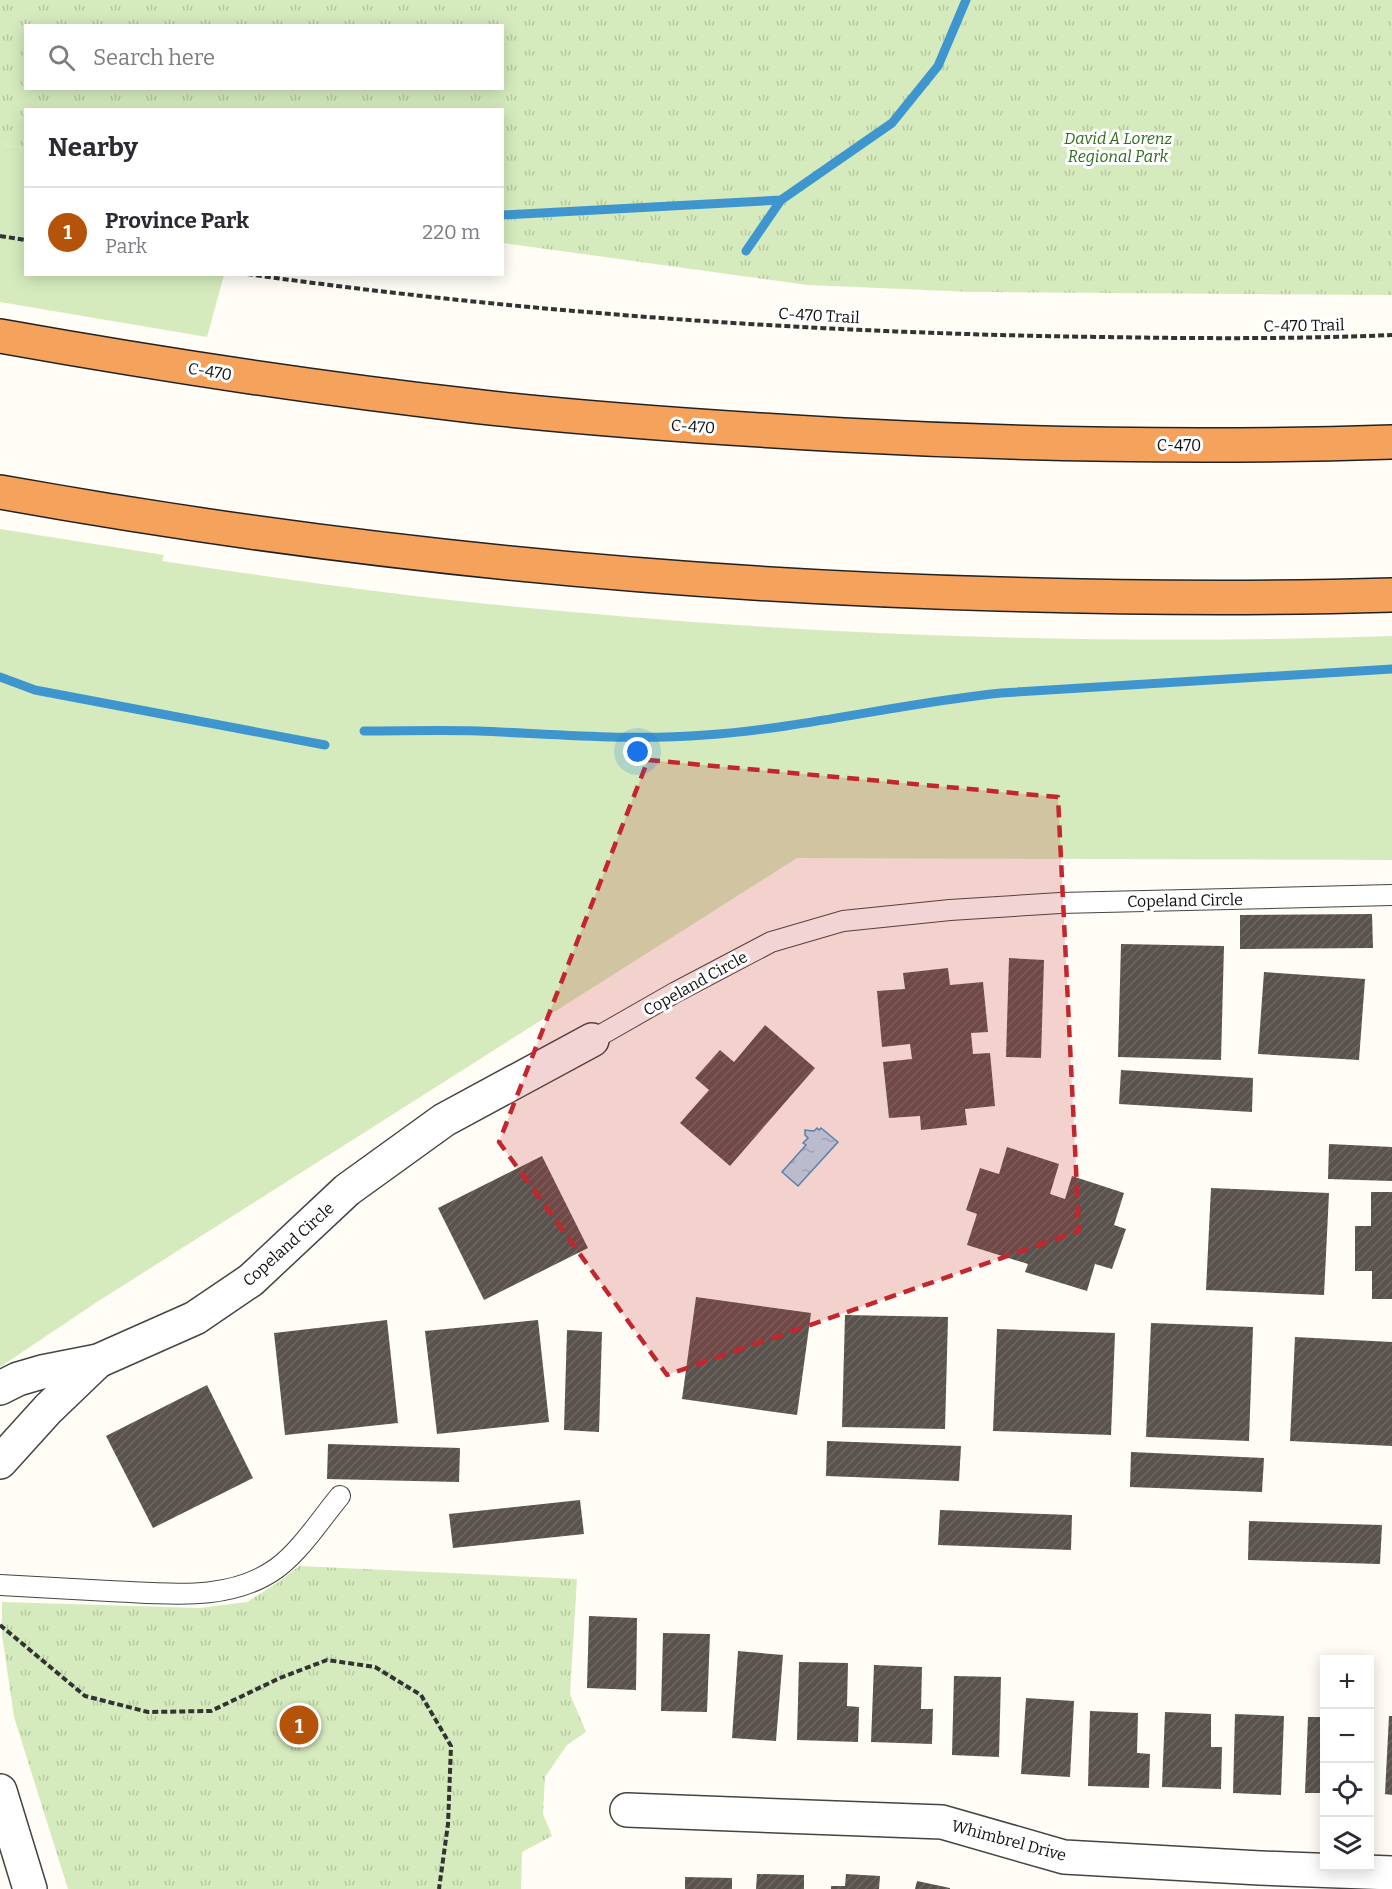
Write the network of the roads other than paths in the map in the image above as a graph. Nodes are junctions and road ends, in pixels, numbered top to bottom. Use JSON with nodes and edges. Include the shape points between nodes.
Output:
{"nodes":[{"id":1,"x":0,"y":336,"type":"edge"},
{"id":2,"x":1392,"y":442,"type":"edge"},
{"id":3,"x":0,"y":492,"type":"edge"},
{"id":4,"x":1392,"y":595,"type":"edge"},
{"id":5,"x":1392,"y":895,"type":"edge"},
{"id":6,"x":592,"y":1040,"type":"joint"},
{"id":7,"x":98,"y":1361,"type":"junction"},
{"id":8,"x":0,"y":1388,"type":"edge"},
{"id":9,"x":0,"y":1462,"type":"edge"},
{"id":10,"x":340,"y":1496,"type":"dead end"},
{"id":11,"x":0,"y":1585,"type":"edge"},
{"id":12,"x":0,"y":1791,"type":"edge"},
{"id":13,"x":627,"y":1810,"type":"dead end"},
{"id":14,"x":1392,"y":1873,"type":"edge"},
{"id":15,"x":1260,"y":1879,"type":"edge"},
{"id":16,"x":30,"y":1889,"type":"edge"}],
"edges":[{"from":1,"to":2,"type":"highway","name":"C-470","via":[[304,385],[475,406],[748,430],[1021,443]]},
{"from":3,"to":4,"type":"highway","via":[[294,538],[527,565],[705,580],[882,591],[1090,597]]},
{"from":5,"to":6,"type":"lane","name":"Copeland Circle","via":[[1060,903],[843,921],[771,942]]},
{"from":6,"to":7,"type":"street","name":"Copeland Circle","via":[[444,1120],[347,1190],[251,1280],[195,1318]]},
{"from":7,"to":8,"type":"street","name":"Copeland Circle","via":[[42,1372]]},
{"from":7,"to":9,"type":"street","name":"Copeland Circle","via":[[48,1408]]},
{"from":10,"to":11,"type":"lane","via":[[297,1549],[276,1569],[248,1584],[183,1594]]},
{"from":12,"to":16,"type":"street"},
{"from":13,"to":15,"type":"street","name":"Whimbrel Drive","via":[[942,1822],[1064,1857]]},
{"from":14,"to":15,"type":"street","name":"Whimbrel Drive"}]}
